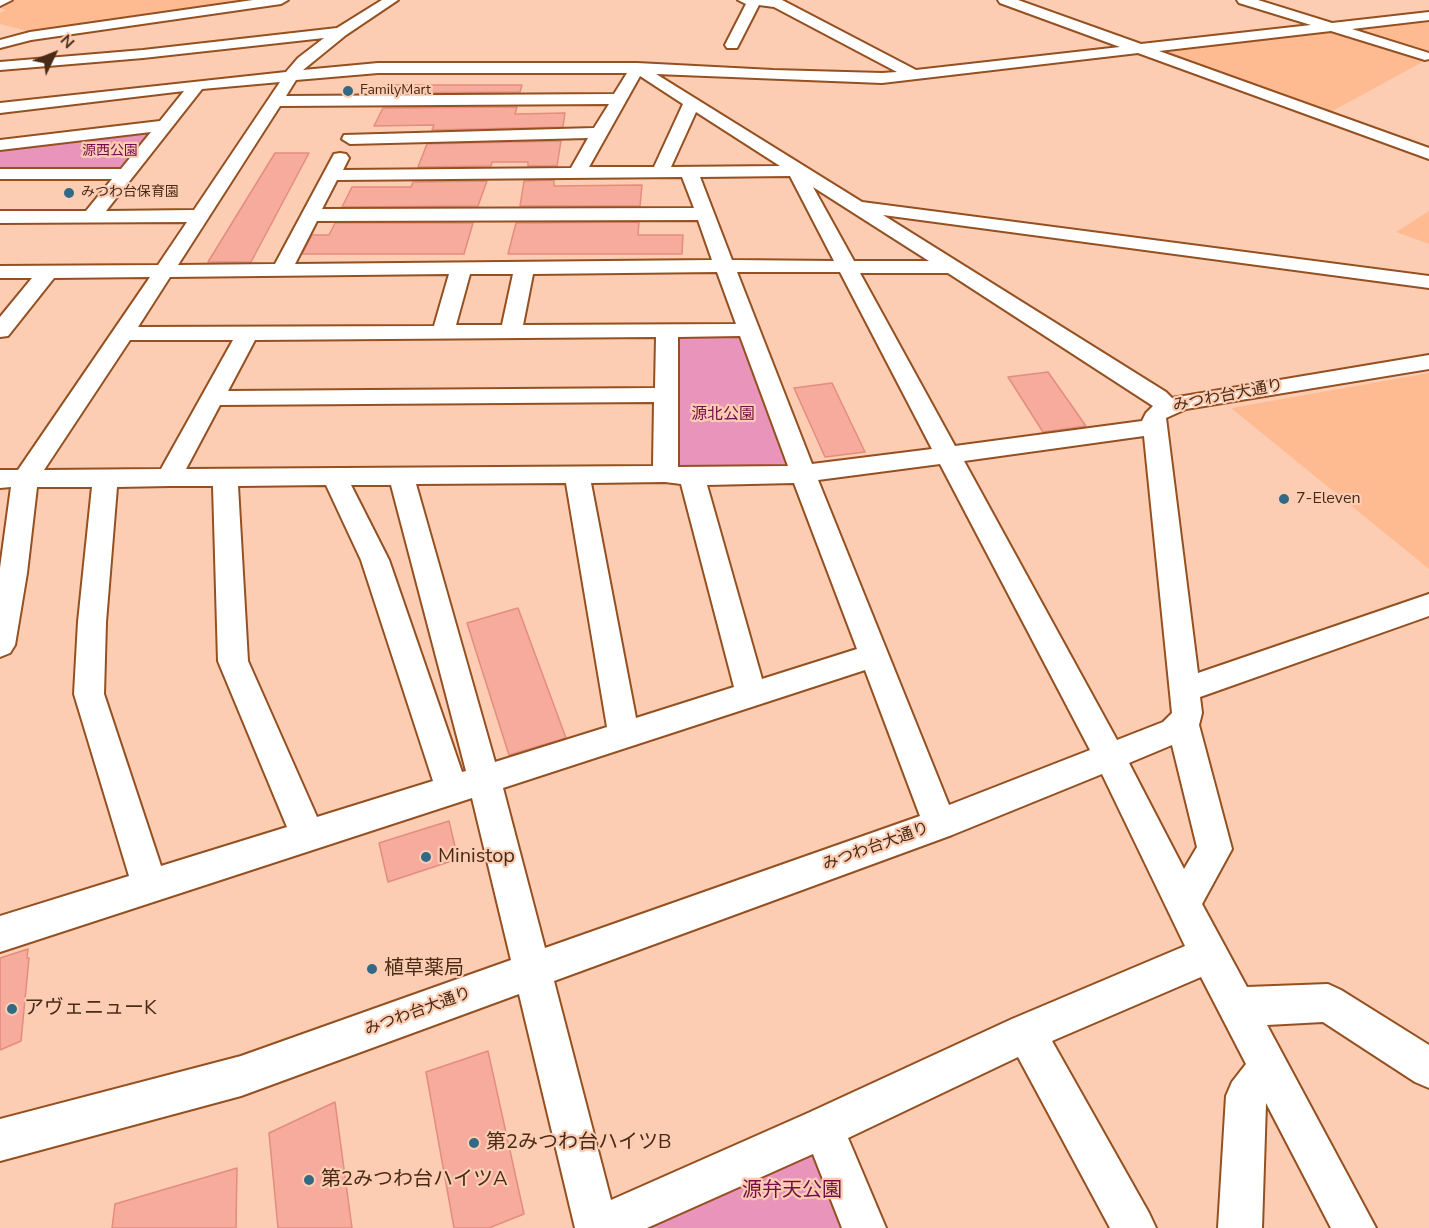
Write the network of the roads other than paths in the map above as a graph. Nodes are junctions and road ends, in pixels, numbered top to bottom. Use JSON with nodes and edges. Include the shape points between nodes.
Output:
{"nodes":[{"id":1,"x":5,"y":0,"type":"edge"},
{"id":2,"x":280,"y":0,"type":"edge"},
{"id":3,"x":391,"y":0,"type":"edge"},
{"id":4,"x":1005,"y":0,"type":"edge"},
{"id":5,"x":1244,"y":0,"type":"edge"},
{"id":6,"x":749,"y":1,"type":"edge"},
{"id":7,"x":0,"y":2,"type":"edge"},
{"id":8,"x":782,"y":2,"type":"edge"},
{"id":9,"x":250,"y":4,"type":"junction"},
{"id":10,"x":1026,"y":4,"type":"edge"},
{"id":11,"x":177,"y":15,"type":"junction"},
{"id":12,"x":1429,"y":16,"type":"edge"},
{"id":13,"x":1334,"y":28,"type":"junction"},
{"id":14,"x":341,"y":32,"type":"junction"},
{"id":15,"x":135,"y":38,"type":"junction"},
{"id":16,"x":253,"y":41,"type":"junction"},
{"id":17,"x":0,"y":44,"type":"edge"},
{"id":18,"x":732,"y":45,"type":"dead end"},
{"id":19,"x":1139,"y":49,"type":"junction"},
{"id":20,"x":171,"y":50,"type":"junction"},
{"id":21,"x":1425,"y":56,"type":"dead end"},
{"id":22,"x":0,"y":66,"type":"edge"},
{"id":23,"x":637,"y":68,"type":"junction"},
{"id":24,"x":915,"y":75,"type":"junction"},
{"id":25,"x":291,"y":76,"type":"junction"},
{"id":26,"x":196,"y":85,"type":"junction"},
{"id":27,"x":620,"y":99,"type":"junction"},
{"id":28,"x":274,"y":101,"type":"junction"},
{"id":29,"x":371,"y":101,"type":"junction"},
{"id":30,"x":692,"y":102,"type":"junction"},
{"id":31,"x":0,"y":108,"type":"edge"},
{"id":32,"x":165,"y":125,"type":"junction"},
{"id":33,"x":599,"y":133,"type":"junction"},
{"id":34,"x":350,"y":139,"type":"junction"},
{"id":35,"x":0,"y":145,"type":"edge"},
{"id":36,"x":1429,"y":154,"type":"edge"},
{"id":37,"x":793,"y":168,"type":"junction"},
{"id":38,"x":660,"y":172,"type":"junction"},
{"id":39,"x":689,"y":172,"type":"junction"},
{"id":40,"x":577,"y":173,"type":"junction"},
{"id":41,"x":0,"y":174,"type":"edge"},
{"id":42,"x":126,"y":174,"type":"junction"},
{"id":43,"x":330,"y":175,"type":"junction"},
{"id":44,"x":857,"y":206,"type":"junction"},
{"id":45,"x":705,"y":214,"type":"junction"},
{"id":46,"x":310,"y":215,"type":"junction"},
{"id":47,"x":92,"y":216,"type":"junction"},
{"id":48,"x":199,"y":216,"type":"junction"},
{"id":49,"x":0,"y":217,"type":"edge"},
{"id":50,"x":725,"y":266,"type":"junction"},
{"id":51,"x":953,"y":267,"type":"junction"},
{"id":52,"x":524,"y":268,"type":"junction"},
{"id":53,"x":848,"y":268,"type":"junction"},
{"id":54,"x":163,"y":269,"type":"junction"},
{"id":55,"x":461,"y":269,"type":"junction"},
{"id":56,"x":281,"y":271,"type":"junction"},
{"id":57,"x":0,"y":272,"type":"edge"},
{"id":58,"x":46,"y":273,"type":"junction"},
{"id":59,"x":1429,"y":282,"type":"edge"},
{"id":60,"x":667,"y":330,"type":"junction"},
{"id":61,"x":748,"y":330,"type":"junction"},
{"id":62,"x":0,"y":331,"type":"edge"},
{"id":63,"x":443,"y":332,"type":"junction"},
{"id":64,"x":511,"y":332,"type":"junction"},
{"id":65,"x":248,"y":333,"type":"junction"},
{"id":66,"x":123,"y":334,"type":"junction"},
{"id":67,"x":1429,"y":362,"type":"edge"},
{"id":68,"x":666,"y":395,"type":"junction"},
{"id":69,"x":211,"y":398,"type":"junction"},
{"id":70,"x":1161,"y":417,"type":"junction"},
{"id":71,"x":947,"y":455,"type":"junction"},
{"id":72,"x":803,"y":474,"type":"junction"},
{"id":73,"x":577,"y":476,"type":"junction"},
{"id":74,"x":678,"y":476,"type":"junction"},
{"id":75,"x":169,"y":478,"type":"junction"},
{"id":76,"x":225,"y":478,"type":"junction"},
{"id":77,"x":335,"y":478,"type":"junction"},
{"id":78,"x":402,"y":478,"type":"junction"},
{"id":79,"x":25,"y":479,"type":"junction"},
{"id":80,"x":0,"y":480,"type":"edge"},
{"id":81,"x":105,"y":480,"type":"junction"},
{"id":82,"x":6,"y":573,"type":"edge"},
{"id":83,"x":1429,"y":605,"type":"edge"},
{"id":84,"x":0,"y":645,"type":"edge"},
{"id":85,"x":875,"y":655,"type":"junction"},
{"id":86,"x":1185,"y":690,"type":"junction"},
{"id":87,"x":751,"y":694,"type":"junction"},
{"id":88,"x":1183,"y":725,"type":"junction"},
{"id":89,"x":624,"y":735,"type":"junction"},
{"id":90,"x":1109,"y":756,"type":"junction"},
{"id":91,"x":484,"y":779,"type":"junction"},
{"id":92,"x":452,"y":790,"type":"junction"},
{"id":93,"x":940,"y":824,"type":"junction"},
{"id":94,"x":308,"y":836,"type":"junction"},
{"id":95,"x":150,"y":886,"type":"junction"},
{"id":96,"x":1183,"y":903,"type":"junction"},
{"id":97,"x":0,"y":934,"type":"edge"},
{"id":98,"x":1209,"y":955,"type":"junction"},
{"id":99,"x":532,"y":971,"type":"junction"},
{"id":100,"x":1237,"y":1007,"type":"junction"},
{"id":101,"x":1026,"y":1033,"type":"junction"},
{"id":102,"x":1268,"y":1067,"type":"junction"},
{"id":103,"x":1429,"y":1068,"type":"edge"},
{"id":104,"x":823,"y":1128,"type":"junction"},
{"id":105,"x":0,"y":1140,"type":"edge"},
{"id":106,"x":597,"y":1228,"type":"edge"},
{"id":107,"x":864,"y":1228,"type":"edge"},
{"id":108,"x":1134,"y":1228,"type":"edge"},
{"id":109,"x":1240,"y":1228,"type":"edge"},
{"id":110,"x":1354,"y":1228,"type":"edge"}],
"edges":[{"from":1,"to":7,"type":"street"},
{"from":2,"to":9,"type":"street"},
{"from":3,"to":14,"type":"street"},
{"from":4,"to":10,"type":"street"},
{"from":5,"to":13,"type":"street"},
{"from":6,"to":8,"type":"street"},
{"from":6,"to":18,"type":"street"},
{"from":8,"to":24,"type":"street"},
{"from":9,"to":11,"type":"street"},
{"from":9,"to":16,"type":"street"},
{"from":10,"to":19,"type":"street"},
{"from":11,"to":15,"type":"street"},
{"from":11,"to":20,"type":"street"},
{"from":12,"to":13,"type":"street"},
{"from":13,"to":19,"type":"street"},
{"from":13,"to":21,"type":"street"},
{"from":14,"to":16,"type":"street"},
{"from":14,"to":25,"type":"street","via":[[303,61]]},
{"from":15,"to":17,"type":"street","via":[[30,36]]},
{"from":15,"to":20,"type":"street"},
{"from":15,"to":22,"type":"street"},
{"from":16,"to":20,"type":"street"},
{"from":19,"to":24,"type":"street"},
{"from":19,"to":36,"type":"street"},
{"from":23,"to":24,"type":"street","via":[[882,78]]},
{"from":23,"to":25,"type":"street","via":[[378,68]]},
{"from":23,"to":27,"type":"street"},
{"from":23,"to":30,"type":"street"},
{"from":25,"to":26,"type":"street"},
{"from":25,"to":28,"type":"street"},
{"from":26,"to":31,"type":"street"},
{"from":26,"to":32,"type":"street"},
{"from":27,"to":29,"type":"street"},
{"from":27,"to":33,"type":"street"},
{"from":28,"to":29,"type":"street"},
{"from":28,"to":48,"type":"street"},
{"from":29,"to":34,"type":"street"},
{"from":30,"to":37,"type":"street"},
{"from":30,"to":38,"type":"street"},
{"from":32,"to":35,"type":"street"},
{"from":32,"to":42,"type":"street"},
{"from":33,"to":34,"type":"street"},
{"from":33,"to":40,"type":"street"},
{"from":34,"to":43,"type":"street"},
{"from":37,"to":39,"type":"street"},
{"from":37,"to":44,"type":"street"},
{"from":37,"to":53,"type":"street"},
{"from":38,"to":39,"type":"street"},
{"from":38,"to":40,"type":"street"},
{"from":39,"to":45,"type":"street"},
{"from":40,"to":43,"type":"street"},
{"from":41,"to":42,"type":"street"},
{"from":42,"to":47,"type":"street"},
{"from":43,"to":46,"type":"street"},
{"from":44,"to":51,"type":"street"},
{"from":44,"to":59,"type":"street"},
{"from":45,"to":46,"type":"street"},
{"from":45,"to":50,"type":"street"},
{"from":46,"to":56,"type":"street"},
{"from":47,"to":48,"type":"street"},
{"from":47,"to":49,"type":"street"},
{"from":48,"to":54,"type":"street"},
{"from":50,"to":52,"type":"street"},
{"from":50,"to":53,"type":"street"},
{"from":50,"to":61,"type":"street"},
{"from":51,"to":53,"type":"street"},
{"from":51,"to":70,"type":"street","via":[[1158,397]]},
{"from":52,"to":55,"type":"street"},
{"from":52,"to":64,"type":"street"},
{"from":53,"to":71,"type":"street"},
{"from":54,"to":56,"type":"street"},
{"from":54,"to":58,"type":"street"},
{"from":54,"to":66,"type":"street"},
{"from":55,"to":56,"type":"street"},
{"from":55,"to":63,"type":"street"},
{"from":57,"to":58,"type":"street"},
{"from":58,"to":62,"type":"street"},
{"from":60,"to":61,"type":"street"},
{"from":60,"to":64,"type":"street"},
{"from":60,"to":68,"type":"street"},
{"from":61,"to":72,"type":"street"},
{"from":63,"to":64,"type":"street"},
{"from":63,"to":65,"type":"street"},
{"from":65,"to":66,"type":"street"},
{"from":65,"to":69,"type":"street"},
{"from":66,"to":79,"type":"street"},
{"from":67,"to":70,"type":"street","name":"みつわ台大通り","via":[[1181,403]]},
{"from":68,"to":69,"type":"street"},
{"from":68,"to":74,"type":"street"},
{"from":69,"to":75,"type":"street"},
{"from":70,"to":71,"type":"street"},
{"from":70,"to":86,"type":"street","name":"みつわ台大通り"},
{"from":71,"to":72,"type":"street"},
{"from":71,"to":90,"type":"street"},
{"from":72,"to":74,"type":"street"},
{"from":72,"to":85,"type":"street"},
{"from":73,"to":74,"type":"street"},
{"from":73,"to":78,"type":"street"},
{"from":73,"to":89,"type":"street"},
{"from":74,"to":87,"type":"street"},
{"from":75,"to":76,"type":"street"},
{"from":75,"to":81,"type":"street"},
{"from":76,"to":77,"type":"street"},
{"from":76,"to":94,"type":"street","via":[[233,661]]},
{"from":77,"to":78,"type":"street"},
{"from":77,"to":92,"type":"street","via":[[375,560]]},
{"from":78,"to":91,"type":"street"},
{"from":79,"to":80,"type":"street"},
{"from":79,"to":81,"type":"street"},
{"from":79,"to":82,"type":"street"},
{"from":81,"to":95,"type":"street","via":[[89,694]]},
{"from":82,"to":84,"type":"street"},
{"from":83,"to":86,"type":"street"},
{"from":85,"to":87,"type":"street"},
{"from":85,"to":93,"type":"street"},
{"from":86,"to":88,"type":"street","name":"みつわ台大通り","via":[[1187,713]]},
{"from":87,"to":89,"type":"street"},
{"from":88,"to":90,"type":"street","name":"みつわ台大通り"},
{"from":88,"to":96,"type":"street","via":[[1215,849]]},
{"from":89,"to":91,"type":"street"},
{"from":90,"to":93,"type":"street","name":"みつわ台大通り"},
{"from":90,"to":96,"type":"street"},
{"from":91,"to":92,"type":"street"},
{"from":91,"to":99,"type":"street"},
{"from":92,"to":94,"type":"street"},
{"from":93,"to":99,"type":"street","name":"みつわ台大通り"},
{"from":94,"to":95,"type":"street"},
{"from":95,"to":97,"type":"street"},
{"from":96,"to":98,"type":"street"},
{"from":98,"to":100,"type":"street"},
{"from":98,"to":101,"type":"street"},
{"from":99,"to":105,"type":"street","name":"みつわ台大通り","via":[[241,1076]]},
{"from":99,"to":106,"type":"street"},
{"from":100,"to":102,"type":"street"},
{"from":100,"to":103,"type":"street","via":[[1328,1003]]},
{"from":101,"to":104,"type":"street"},
{"from":101,"to":108,"type":"street"},
{"from":102,"to":109,"type":"street","via":[[1246,1096]]},
{"from":102,"to":110,"type":"street"},
{"from":104,"to":106,"type":"street"},
{"from":104,"to":107,"type":"street"}]}
